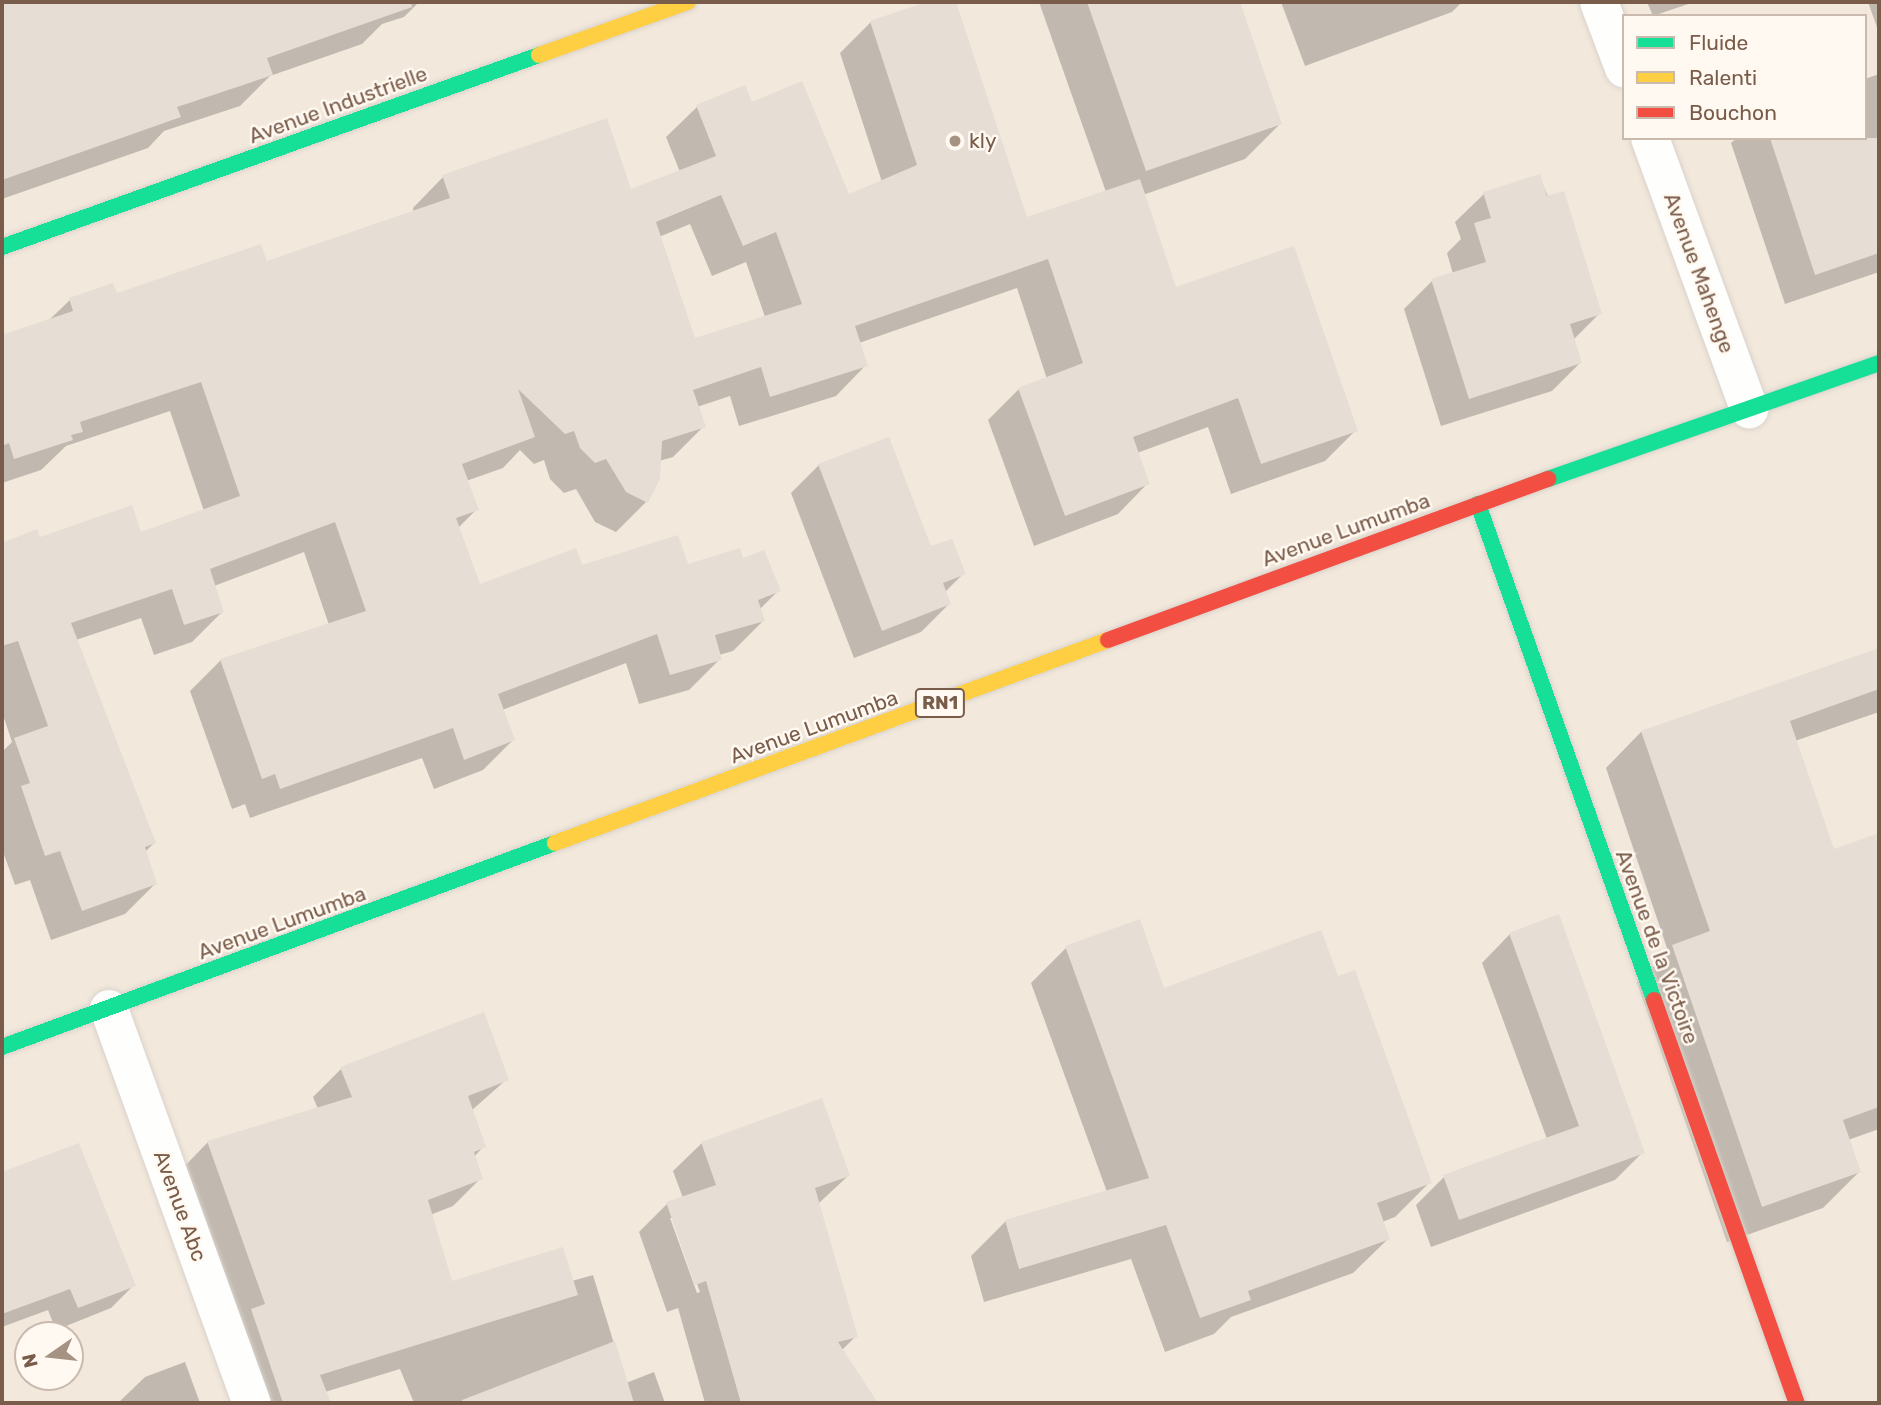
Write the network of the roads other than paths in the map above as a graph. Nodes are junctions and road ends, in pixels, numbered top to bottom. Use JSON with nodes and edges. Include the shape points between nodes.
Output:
{"nodes":[{"id":1,"x":688,"y":2,"type":"edge"},
{"id":2,"x":1600,"y":2,"type":"edge"},
{"id":3,"x":1622,"y":62,"type":"edge"},
{"id":4,"x":1651,"y":140,"type":"edge"},
{"id":5,"x":2,"y":247,"type":"edge"},
{"id":6,"x":1879,"y":363,"type":"edge"},
{"id":7,"x":1749,"y":409,"type":"junction"},
{"id":8,"x":1478,"y":504,"type":"junction"},
{"id":9,"x":109,"y":1009,"type":"junction"},
{"id":10,"x":2,"y":1047,"type":"edge"},
{"id":11,"x":252,"y":1403,"type":"edge"},
{"id":12,"x":1797,"y":1403,"type":"edge"}],
"edges":[{"from":1,"to":5,"type":"main road","name":"Avenue Industrielle"},
{"from":2,"to":3,"type":"street"},
{"from":4,"to":7,"type":"street","name":"Avenue Mahenge"},
{"from":6,"to":7,"type":"main road","name":"Avenue Lumumba","number":"RN1"},
{"from":7,"to":8,"type":"main road","name":"Avenue Lumumba","number":"RN1"},
{"from":8,"to":9,"type":"main road","name":"Avenue Lumumba","number":"RN1"},
{"from":8,"to":12,"type":"main road","name":"Avenue de la Victoire"},
{"from":9,"to":10,"type":"main road","name":"Avenue Lumumba","number":"RN1"},
{"from":9,"to":11,"type":"street","name":"Avenue Abc"}]}
